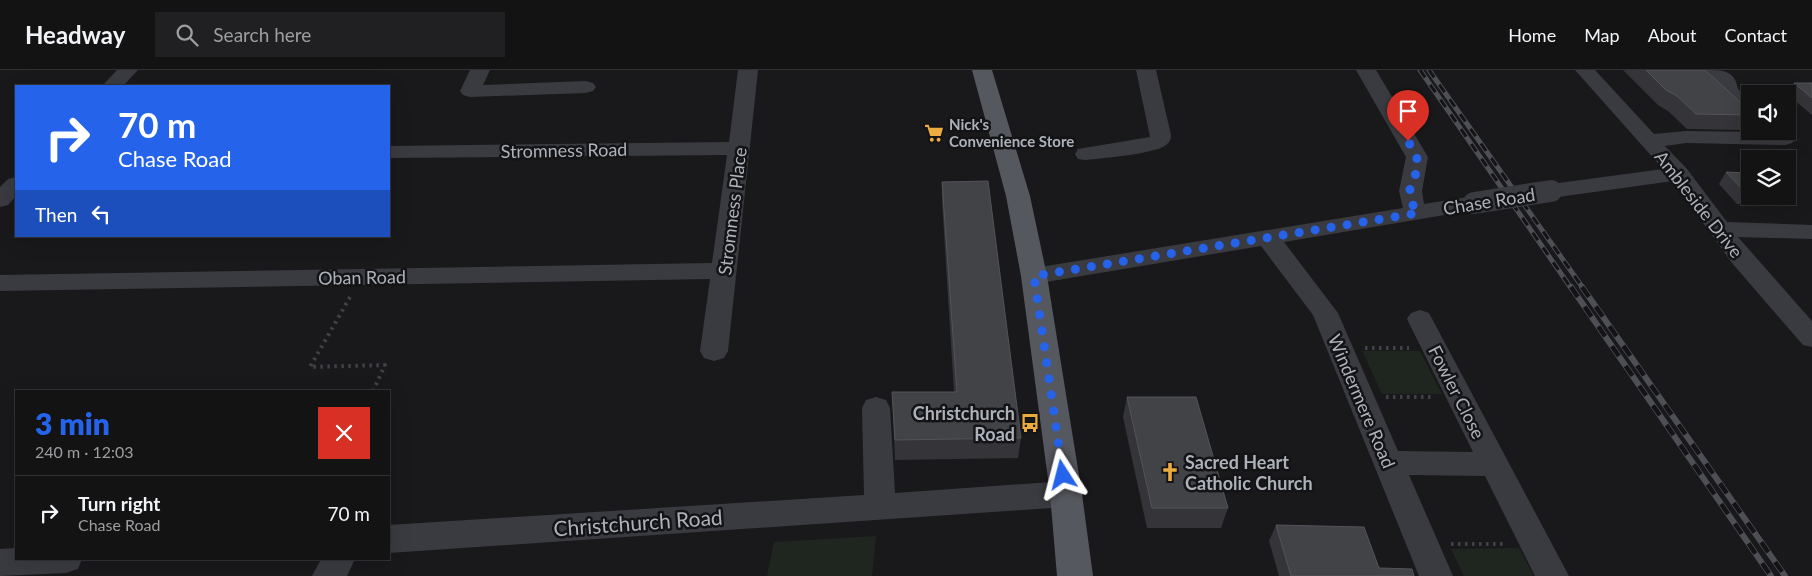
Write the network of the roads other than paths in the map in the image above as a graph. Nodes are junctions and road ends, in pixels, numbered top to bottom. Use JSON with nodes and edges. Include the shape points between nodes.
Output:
{"nodes":[{"id":1,"x":128,"y":70,"type":"edge"},
{"id":2,"x":480,"y":70,"type":"edge"},
{"id":3,"x":748,"y":70,"type":"edge"},
{"id":4,"x":982,"y":70,"type":"edge"},
{"id":5,"x":1146,"y":70,"type":"edge"},
{"id":6,"x":1366,"y":70,"type":"edge"},
{"id":7,"x":1585,"y":70,"type":"edge"},
{"id":8,"x":1715,"y":70,"type":"edge"},
{"id":9,"x":113,"y":85,"type":"edge"},
{"id":10,"x":586,"y":87,"type":"dead end"},
{"id":11,"x":1741,"y":102,"type":"edge"},
{"id":12,"x":1741,"y":138,"type":"edge"},
{"id":13,"x":1650,"y":141,"type":"junction"},
{"id":14,"x":740,"y":148,"type":"junction"},
{"id":15,"x":390,"y":152,"type":"edge"},
{"id":16,"x":1086,"y":154,"type":"dead end"},
{"id":17,"x":1679,"y":174,"type":"junction"},
{"id":18,"x":15,"y":185,"type":"edge"},
{"id":19,"x":0,"y":200,"type":"edge"},
{"id":20,"x":1418,"y":213,"type":"junction"},
{"id":21,"x":1718,"y":229,"type":"junction"},
{"id":22,"x":1812,"y":232,"type":"edge"},
{"id":23,"x":1268,"y":238,"type":"junction"},
{"id":24,"x":724,"y":271,"type":"junction"},
{"id":25,"x":1034,"y":276,"type":"junction"},
{"id":26,"x":0,"y":283,"type":"edge"},
{"id":27,"x":1420,"y":319,"type":"dead end"},
{"id":28,"x":1812,"y":338,"type":"edge"},
{"id":29,"x":714,"y":351,"type":"dead end"},
{"id":30,"x":876,"y":408,"type":"dead end"},
{"id":31,"x":1389,"y":463,"type":"junction"},
{"id":32,"x":1494,"y":464,"type":"junction"},
{"id":33,"x":1066,"y":494,"type":"junction"},
{"id":34,"x":880,"y":506,"type":"junction"},
{"id":35,"x":390,"y":538,"type":"edge"},
{"id":36,"x":50,"y":560,"type":"edge"},
{"id":37,"x":338,"y":560,"type":"edge"},
{"id":38,"x":0,"y":563,"type":"edge"},
{"id":39,"x":329,"y":576,"type":"edge"},
{"id":40,"x":1075,"y":576,"type":"edge"},
{"id":41,"x":1436,"y":576,"type":"edge"},
{"id":42,"x":1552,"y":576,"type":"edge"}],
"edges":[{"from":1,"to":9,"type":"street"},
{"from":2,"to":10,"type":"street","via":[[470,91]]},
{"from":3,"to":14,"type":"street","name":"Stromness Place"},
{"from":4,"to":25,"type":"main road","via":[[1018,196]]},
{"from":5,"to":16,"type":"street","via":[[1160,140]]},
{"from":6,"to":20,"type":"street","via":[[1417,157],[1418,165],[1409,196]]},
{"from":7,"to":13,"type":"street","name":"Ambleside Drive"},
{"from":8,"to":11,"type":"street","via":[[1727,80],[1728,91]]},
{"from":12,"to":13,"type":"street","via":[[1686,136]]},
{"from":13,"to":17,"type":"street","name":"Ambleside Drive"},
{"from":14,"to":15,"type":"street","name":"Stromness Road"},
{"from":14,"to":24,"type":"street","name":"Stromness Place"},
{"from":17,"to":20,"type":"street","name":"Chase Road","bridge":true},
{"from":17,"to":21,"type":"street","name":"Ambleside Drive"},
{"from":18,"to":19,"type":"street"},
{"from":20,"to":23,"type":"street","name":"Chase Road"},
{"from":21,"to":22,"type":"street"},
{"from":21,"to":28,"type":"street","name":"Ambleside Drive"},
{"from":23,"to":25,"type":"street","name":"Chase Road"},
{"from":23,"to":31,"type":"street","name":"Windermere Road","via":[[1325,313]]},
{"from":24,"to":26,"type":"street","name":"Oban Road"},
{"from":24,"to":29,"type":"street","name":"Stromness Place"},
{"from":25,"to":33,"type":"main road"},
{"from":27,"to":32,"type":"street","name":"Fowler Close"},
{"from":30,"to":34,"type":"street"},
{"from":31,"to":32,"type":"street","name":"Fowler Close"},
{"from":31,"to":41,"type":"street","name":"Windermere Road"},
{"from":32,"to":42,"type":"street","name":"Fowler Close"},
{"from":33,"to":34,"type":"street","name":"Christchurch Road"},
{"from":33,"to":40,"type":"main road"},
{"from":34,"to":35,"type":"street","name":"Christchurch Road"},
{"from":36,"to":38,"type":"street"},
{"from":37,"to":39,"type":"street"}]}
